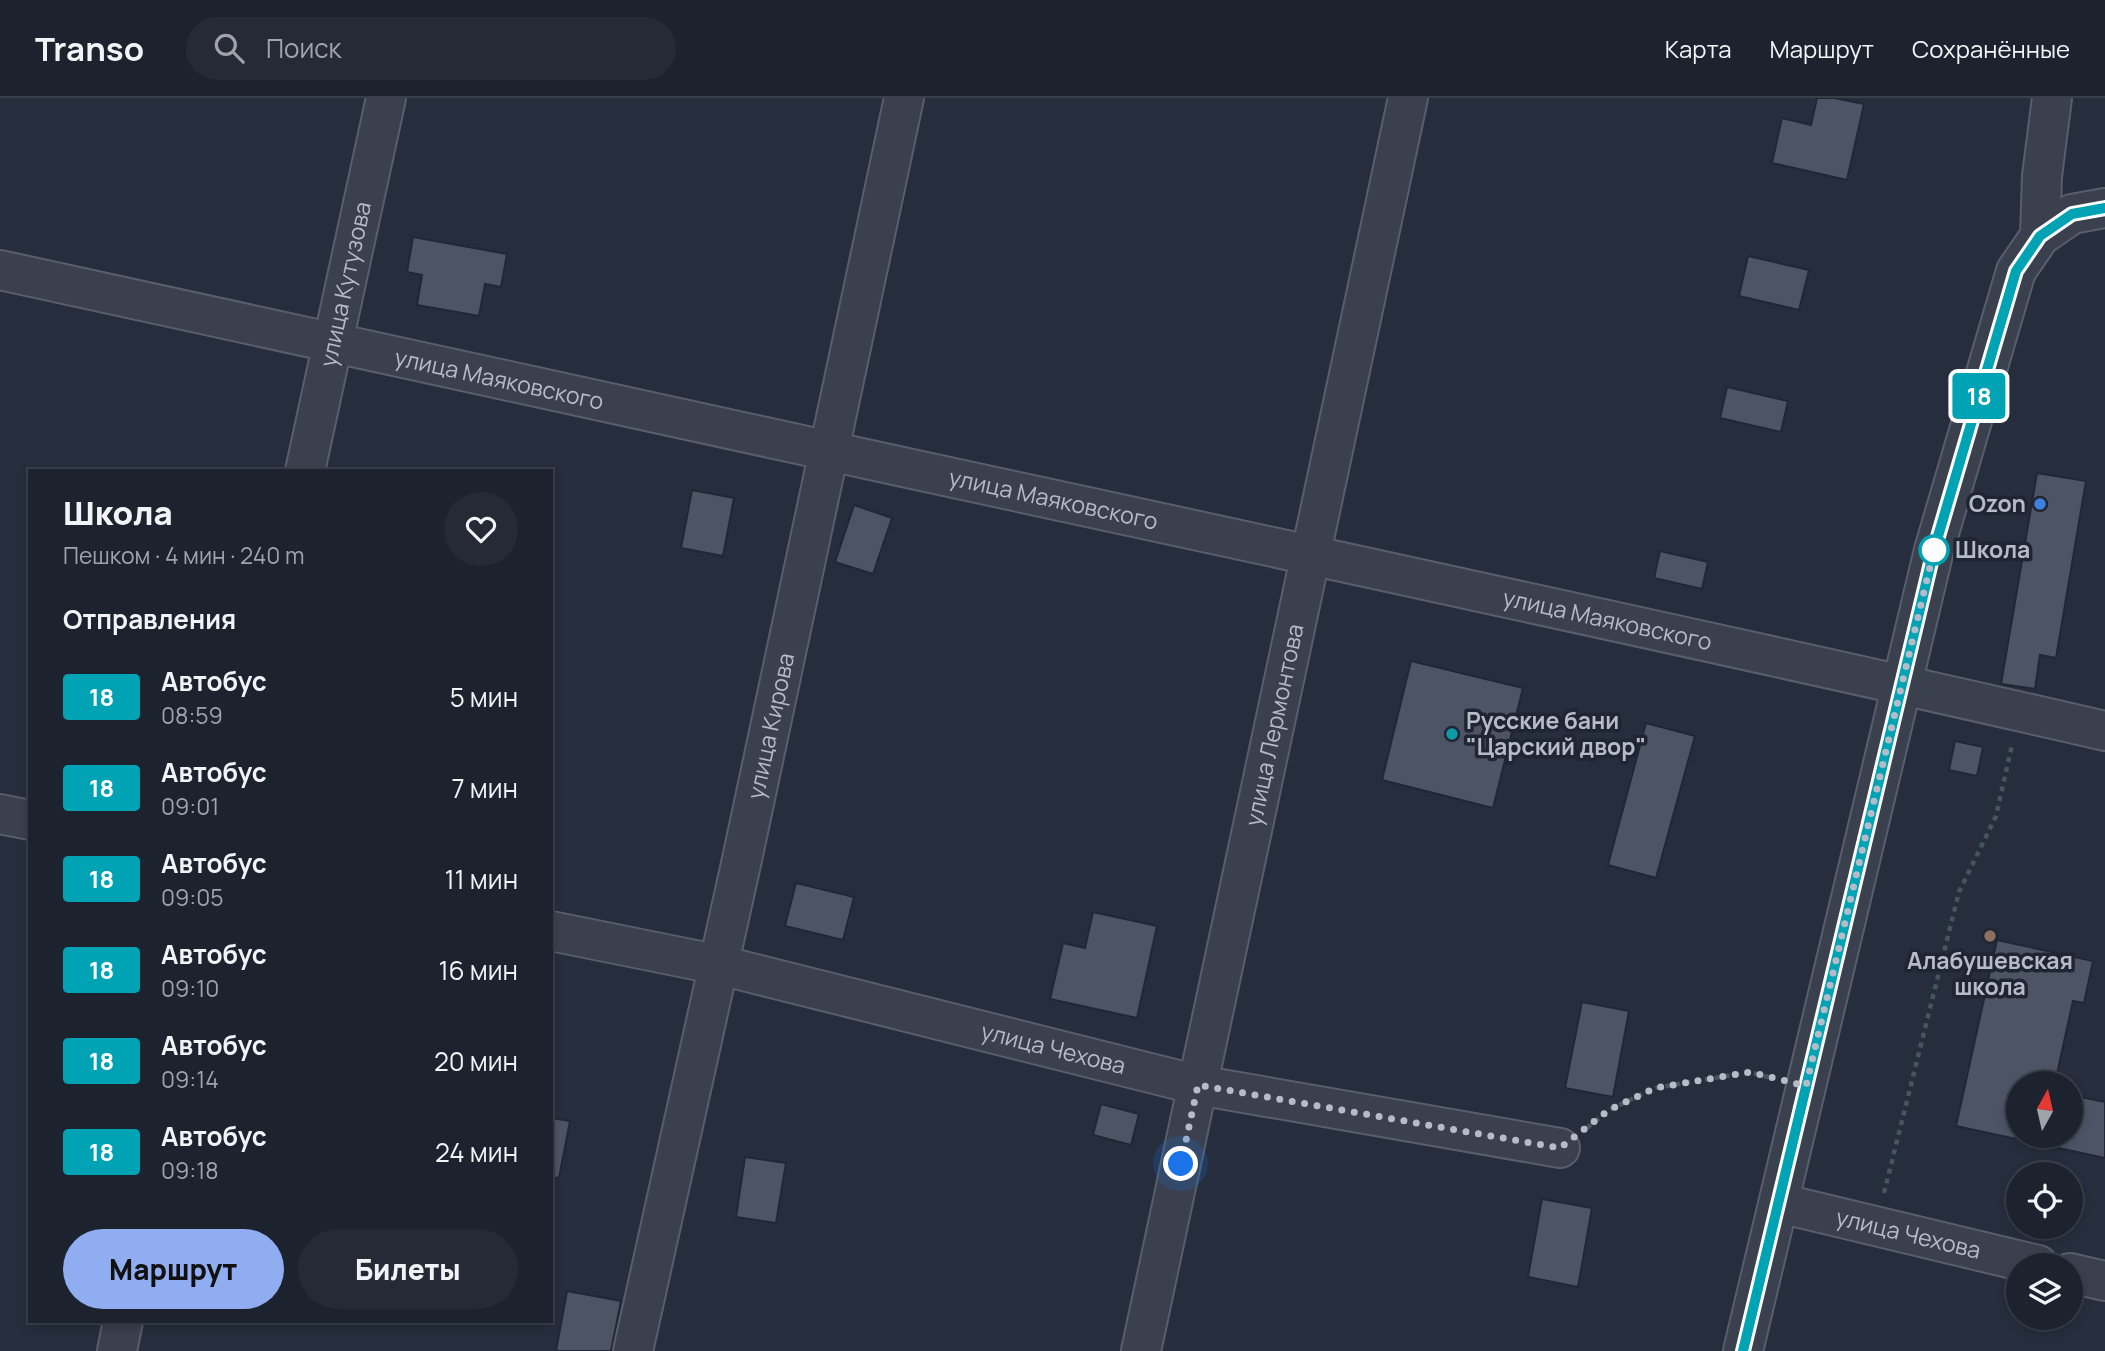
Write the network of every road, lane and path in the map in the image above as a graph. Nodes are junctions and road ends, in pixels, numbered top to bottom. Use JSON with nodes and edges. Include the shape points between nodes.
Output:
{"nodes":[{"id":1,"x":386,"y":98,"type":"edge"},
{"id":2,"x":904,"y":98,"type":"edge"},
{"id":3,"x":1408,"y":98,"type":"edge"},
{"id":4,"x":2052,"y":98,"type":"edge"},
{"id":5,"x":2105,"y":208,"type":"edge"},
{"id":6,"x":2040,"y":236,"type":"junction"},
{"id":7,"x":0,"y":270,"type":"edge"},
{"id":8,"x":333,"y":344,"type":"junction"},
{"id":9,"x":831,"y":450,"type":"junction"},
{"id":10,"x":305,"y":469,"type":"edge"},
{"id":11,"x":1311,"y":555,"type":"junction"},
{"id":12,"x":1902,"y":684,"type":"junction"},
{"id":13,"x":2021,"y":712,"type":"junction"},
{"id":14,"x":2105,"y":732,"type":"edge"},
{"id":15,"x":0,"y":814,"type":"edge"},
{"id":16,"x":28,"y":820,"type":"edge"},
{"id":17,"x":553,"y":931,"type":"edge"},
{"id":18,"x":720,"y":965,"type":"junction"},
{"id":19,"x":1198,"y":1085,"type":"junction"},
{"id":20,"x":1806,"y":1086,"type":"junction"},
{"id":21,"x":1560,"y":1148,"type":"joint"},
{"id":22,"x":1779,"y":1203,"type":"junction"},
{"id":23,"x":1877,"y":1228,"type":"junction"},
{"id":24,"x":2006,"y":1258,"type":"edge"},
{"id":25,"x":2083,"y":1276,"type":"edge"},
{"id":26,"x":2105,"y":1281,"type":"edge"},
{"id":27,"x":123,"y":1323,"type":"edge"},
{"id":28,"x":117,"y":1351,"type":"edge"},
{"id":29,"x":633,"y":1351,"type":"edge"},
{"id":30,"x":1141,"y":1351,"type":"edge"},
{"id":31,"x":1744,"y":1351,"type":"edge"}],
"edges":[{"from":1,"to":8,"type":"street","name":"улица Кутузова"},
{"from":2,"to":9,"type":"street","name":"улица Кирова"},
{"from":3,"to":11,"type":"street","name":"улица Лермонтова"},
{"from":4,"to":6,"type":"street"},
{"from":5,"to":6,"type":"street","via":[[2072,214]]},
{"from":6,"to":12,"type":"street","via":[[2016,271],[1934,550]]},
{"from":7,"to":8,"type":"street","name":"улица Маяковского"},
{"from":8,"to":9,"type":"street","name":"улица Маяковского"},
{"from":8,"to":10,"type":"street","name":"улица Кутузова"},
{"from":9,"to":11,"type":"street","name":"улица Маяковского"},
{"from":9,"to":18,"type":"street","name":"улица Кирова"},
{"from":11,"to":12,"type":"street","name":"улица Маяковского"},
{"from":11,"to":19,"type":"street","name":"улица Лермонтова"},
{"from":12,"to":13,"type":"street","name":"улица Маяковского"},
{"from":12,"to":20,"type":"street"},
{"from":13,"to":14,"type":"street","name":"улица Маяковского"},
{"from":13,"to":23,"type":"path","via":[[1996,816],[1959,892]]},
{"from":15,"to":16,"type":"street"},
{"from":17,"to":18,"type":"street","name":"улица Чехова"},
{"from":18,"to":19,"type":"street","name":"улица Чехова"},
{"from":18,"to":29,"type":"street","name":"улица Кирова"},
{"from":19,"to":21,"type":"street","name":"улица Чехова"},
{"from":19,"to":30,"type":"street","name":"улица Лермонтова"},
{"from":20,"to":21,"type":"path","via":[[1750,1072],[1655,1088],[1609,1110]]},
{"from":20,"to":22,"type":"street"},
{"from":22,"to":23,"type":"street","name":"улица Чехова"},
{"from":22,"to":31,"type":"street"},
{"from":23,"to":24,"type":"street","name":"улица Чехова"},
{"from":25,"to":26,"type":"street"},
{"from":27,"to":28,"type":"street"}]}
